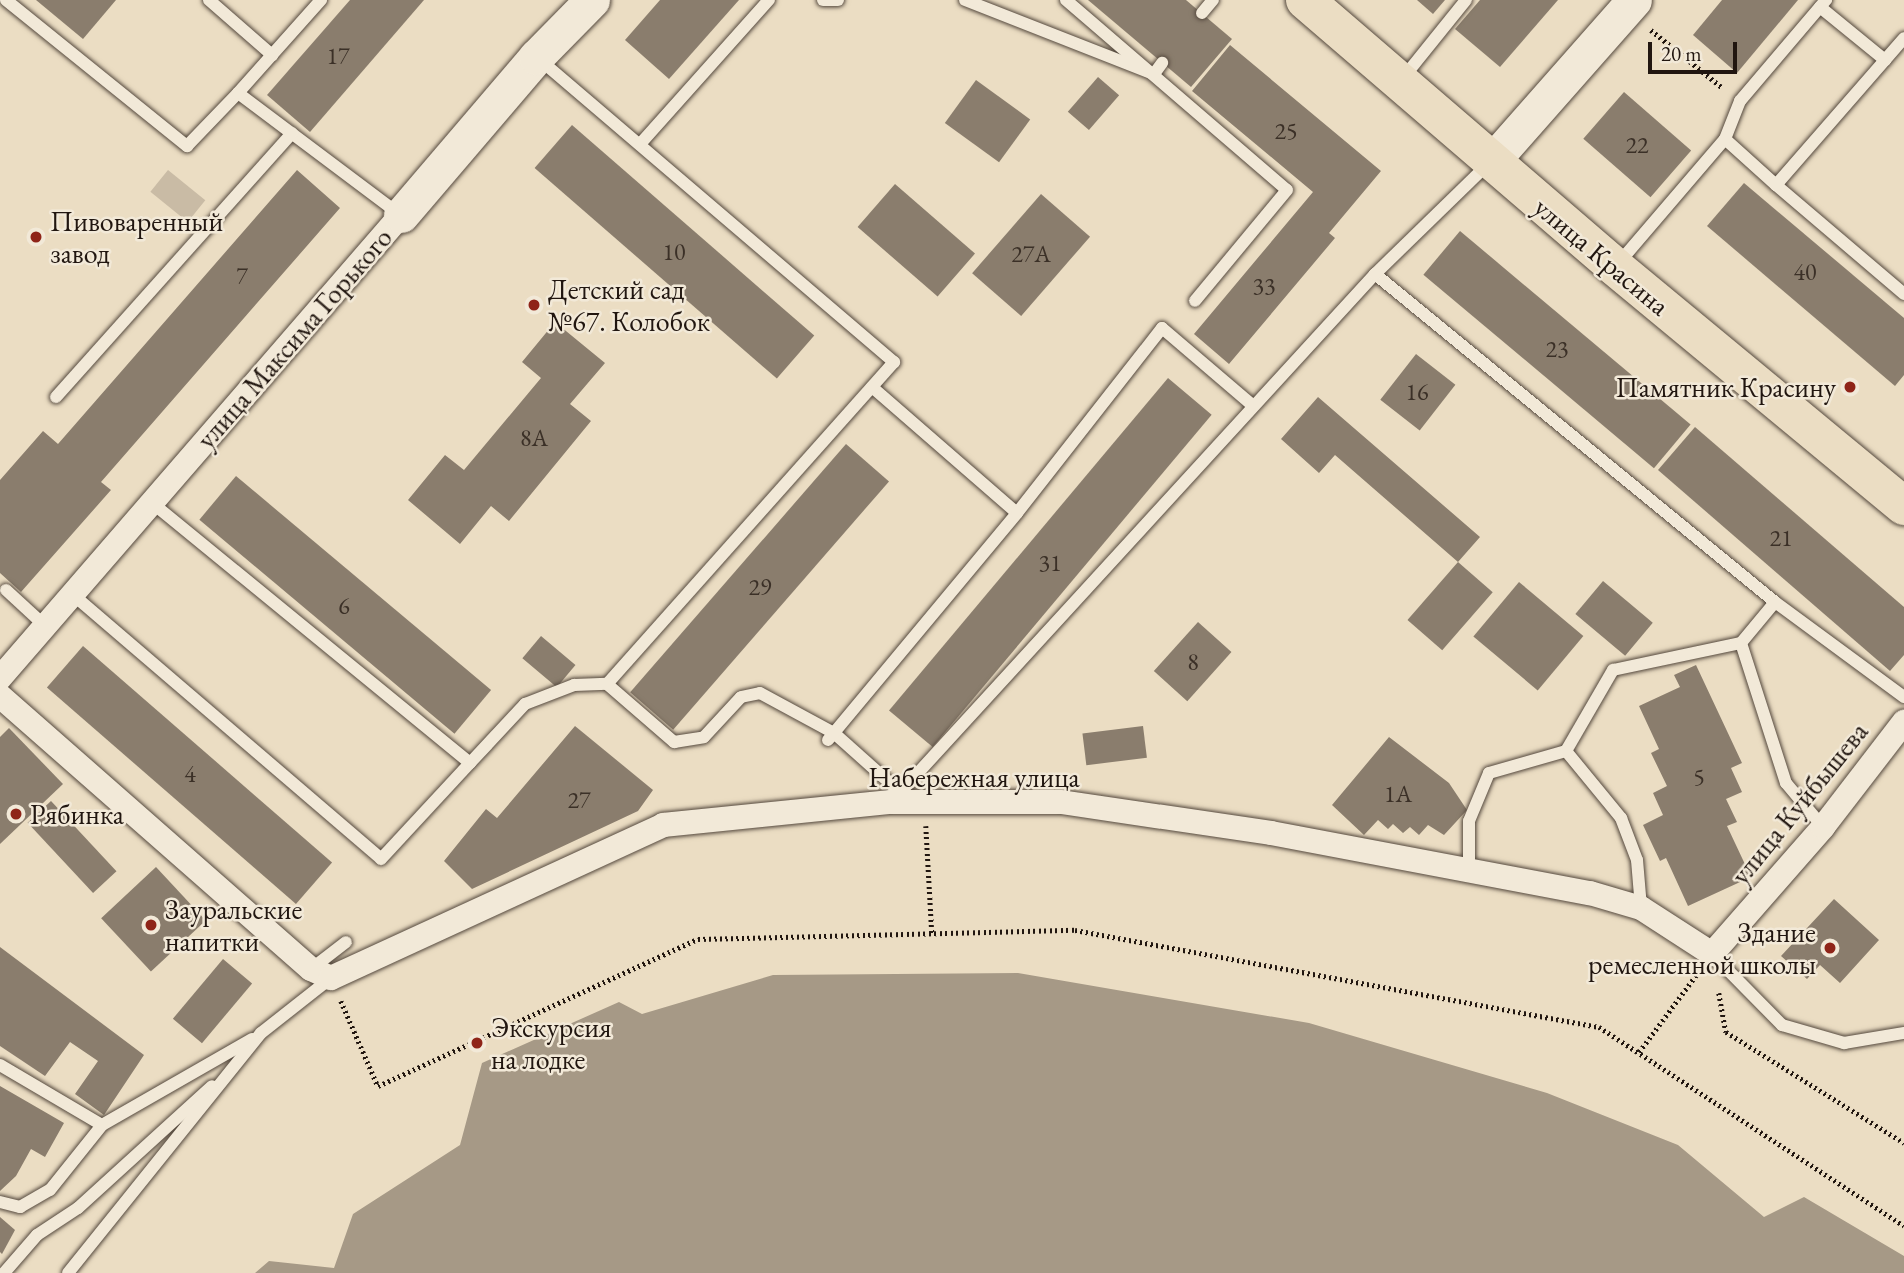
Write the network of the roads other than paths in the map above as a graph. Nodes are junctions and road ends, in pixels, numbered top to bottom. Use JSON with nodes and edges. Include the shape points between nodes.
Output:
{"nodes":[{"id":1,"x":6,"y":0,"type":"edge"},
{"id":2,"x":209,"y":0,"type":"edge"},
{"id":3,"x":321,"y":0,"type":"edge"},
{"id":4,"x":592,"y":0,"type":"edge"},
{"id":5,"x":769,"y":0,"type":"edge"},
{"id":6,"x":822,"y":0,"type":"edge"},
{"id":7,"x":838,"y":0,"type":"edge"},
{"id":8,"x":965,"y":0,"type":"edge"},
{"id":9,"x":1066,"y":0,"type":"edge"},
{"id":10,"x":1213,"y":0,"type":"edge"},
{"id":11,"x":1305,"y":0,"type":"edge"},
{"id":12,"x":1466,"y":0,"type":"edge"},
{"id":13,"x":1823,"y":3,"type":"edge"},
{"id":14,"x":1630,"y":5,"type":"edge"},
{"id":15,"x":1202,"y":13,"type":"dead end"},
{"id":16,"x":1904,"y":38,"type":"edge"},
{"id":17,"x":272,"y":55,"type":"junction"},
{"id":18,"x":536,"y":57,"type":"junction"},
{"id":19,"x":1885,"y":60,"type":"junction"},
{"id":20,"x":1162,"y":63,"type":"dead end"},
{"id":21,"x":1154,"y":74,"type":"junction"},
{"id":22,"x":1400,"y":82,"type":"junction"},
{"id":23,"x":238,"y":93,"type":"junction"},
{"id":24,"x":292,"y":133,"type":"junction"},
{"id":25,"x":1725,"y":139,"type":"junction"},
{"id":26,"x":642,"y":143,"type":"junction"},
{"id":27,"x":1493,"y":160,"type":"junction"},
{"id":28,"x":1776,"y":185,"type":"junction"},
{"id":29,"x":401,"y":215,"type":"junction"},
{"id":30,"x":1615,"y":267,"type":"junction"},
{"id":31,"x":1375,"y":274,"type":"junction"},
{"id":32,"x":1904,"y":294,"type":"edge"},
{"id":33,"x":1195,"y":301,"type":"dead end"},
{"id":34,"x":872,"y":387,"type":"junction"},
{"id":35,"x":56,"y":397,"type":"dead end"},
{"id":36,"x":1252,"y":405,"type":"junction"},
{"id":37,"x":150,"y":502,"type":"junction"},
{"id":38,"x":1904,"y":506,"type":"edge"},
{"id":39,"x":1017,"y":513,"type":"junction"},
{"id":40,"x":6,"y":590,"type":"dead end"},
{"id":41,"x":71,"y":593,"type":"junction"},
{"id":42,"x":1775,"y":602,"type":"junction"},
{"id":43,"x":44,"y":625,"type":"junction"},
{"id":44,"x":1741,"y":643,"type":"junction"},
{"id":45,"x":0,"y":678,"type":"edge"},
{"id":46,"x":607,"y":684,"type":"junction"},
{"id":47,"x":0,"y":696,"type":"edge"},
{"id":48,"x":1904,"y":697,"type":"edge"},
{"id":49,"x":1904,"y":722,"type":"edge"},
{"id":50,"x":831,"y":737,"type":"junction"},
{"id":51,"x":1566,"y":751,"type":"junction"},
{"id":52,"x":470,"y":763,"type":"junction"},
{"id":53,"x":896,"y":798,"type":"junction"},
{"id":54,"x":1823,"y":827,"type":"junction"},
{"id":55,"x":1469,"y":872,"type":"junction"},
{"id":56,"x":1641,"y":908,"type":"junction"},
{"id":57,"x":346,"y":942,"type":"dead end"},
{"id":58,"x":1712,"y":954,"type":"junction"},
{"id":59,"x":321,"y":973,"type":"junction"},
{"id":60,"x":261,"y":1033,"type":"junction"},
{"id":61,"x":1904,"y":1033,"type":"edge"},
{"id":62,"x":0,"y":1065,"type":"edge"},
{"id":63,"x":224,"y":1078,"type":"junction"},
{"id":64,"x":102,"y":1125,"type":"junction"},
{"id":65,"x":0,"y":1202,"type":"edge"},
{"id":66,"x":5,"y":1273,"type":"edge"},
{"id":67,"x":68,"y":1273,"type":"edge"}],
"edges":[{"from":1,"to":23,"type":"lane","via":[[187,146]]},
{"from":2,"to":17,"type":"lane"},
{"from":3,"to":17,"type":"lane"},
{"from":4,"to":18,"type":"street","name":"улица Максима Горького"},
{"from":5,"to":26,"type":"lane"},
{"from":6,"to":7,"type":"lane"},
{"from":8,"to":21,"type":"lane"},
{"from":9,"to":21,"type":"lane"},
{"from":10,"to":15,"type":"lane"},
{"from":11,"to":22,"type":"main road","name":"улица Красина"},
{"from":12,"to":22,"type":"lane"},
{"from":13,"to":19,"type":"lane"},
{"from":13,"to":25,"type":"lane","via":[[1740,101]]},
{"from":14,"to":27,"type":"street"},
{"from":16,"to":19,"type":"lane"},
{"from":17,"to":23,"type":"lane"},
{"from":18,"to":26,"type":"lane"},
{"from":18,"to":29,"type":"street","name":"улица Максима Горького"},
{"from":19,"to":28,"type":"lane"},
{"from":20,"to":21,"type":"lane"},
{"from":21,"to":33,"type":"lane","via":[[1287,190]]},
{"from":22,"to":27,"type":"main road","name":"улица Красина"},
{"from":23,"to":24,"type":"lane"},
{"from":24,"to":29,"type":"lane"},
{"from":24,"to":35,"type":"lane"},
{"from":25,"to":28,"type":"lane"},
{"from":25,"to":30,"type":"lane"},
{"from":26,"to":34,"type":"lane","via":[[894,362]]},
{"from":27,"to":30,"type":"main road","name":"улица Красина"},
{"from":27,"to":31,"type":"lane"},
{"from":28,"to":32,"type":"lane"},
{"from":29,"to":37,"type":"street","name":"улица Максима Горького"},
{"from":30,"to":38,"type":"main road","name":"улица Красина"},
{"from":31,"to":36,"type":"lane"},
{"from":31,"to":42,"type":"lane"},
{"from":34,"to":39,"type":"lane"},
{"from":34,"to":46,"type":"lane"},
{"from":36,"to":39,"type":"lane","via":[[1162,328]]},
{"from":36,"to":53,"type":"lane"},
{"from":37,"to":41,"type":"street","name":"улица Максима Горького"},
{"from":37,"to":52,"type":"lane"},
{"from":39,"to":50,"type":"lane"},
{"from":40,"to":43,"type":"lane"},
{"from":41,"to":43,"type":"street","name":"улица Максима Горького"},
{"from":41,"to":52,"type":"lane","via":[[381,859]]},
{"from":42,"to":44,"type":"lane"},
{"from":42,"to":48,"type":"lane"},
{"from":43,"to":45,"type":"street","name":"улица Максима Горького"},
{"from":44,"to":51,"type":"lane","via":[[1613,670]]},
{"from":44,"to":54,"type":"lane","via":[[1786,783]]},
{"from":46,"to":50,"type":"lane","via":[[674,742],[704,737],[741,697],[760,693]]},
{"from":46,"to":52,"type":"lane","via":[[574,685],[525,704]]},
{"from":47,"to":59,"type":"street"},
{"from":49,"to":54,"type":"street","name":"улица Куйбышева"},
{"from":50,"to":53,"type":"lane"},
{"from":51,"to":55,"type":"lane","via":[[1489,773],[1469,821]]},
{"from":51,"to":56,"type":"lane","via":[[1621,818],[1637,860]]},
{"from":53,"to":55,"type":"street","name":"Набережная улица","via":[[1061,802],[1271,833]]},
{"from":53,"to":59,"type":"street","name":"Набережная улица","via":[[663,825]]},
{"from":54,"to":58,"type":"street","name":"улица Куйбышева"},
{"from":55,"to":56,"type":"street","name":"Набережная улица"},
{"from":56,"to":58,"type":"street","name":"Набережная улица"},
{"from":57,"to":59,"type":"lane"},
{"from":58,"to":61,"type":"lane","via":[[1782,1025],[1844,1043]]},
{"from":59,"to":60,"type":"lane"},
{"from":60,"to":63,"type":"lane"},
{"from":60,"to":64,"type":"lane"},
{"from":62,"to":64,"type":"lane"},
{"from":63,"to":66,"type":"lane","via":[[188,1103],[78,1208],[37,1235]]},
{"from":63,"to":67,"type":"lane"},
{"from":64,"to":65,"type":"lane","via":[[50,1190],[20,1207]]}]}
